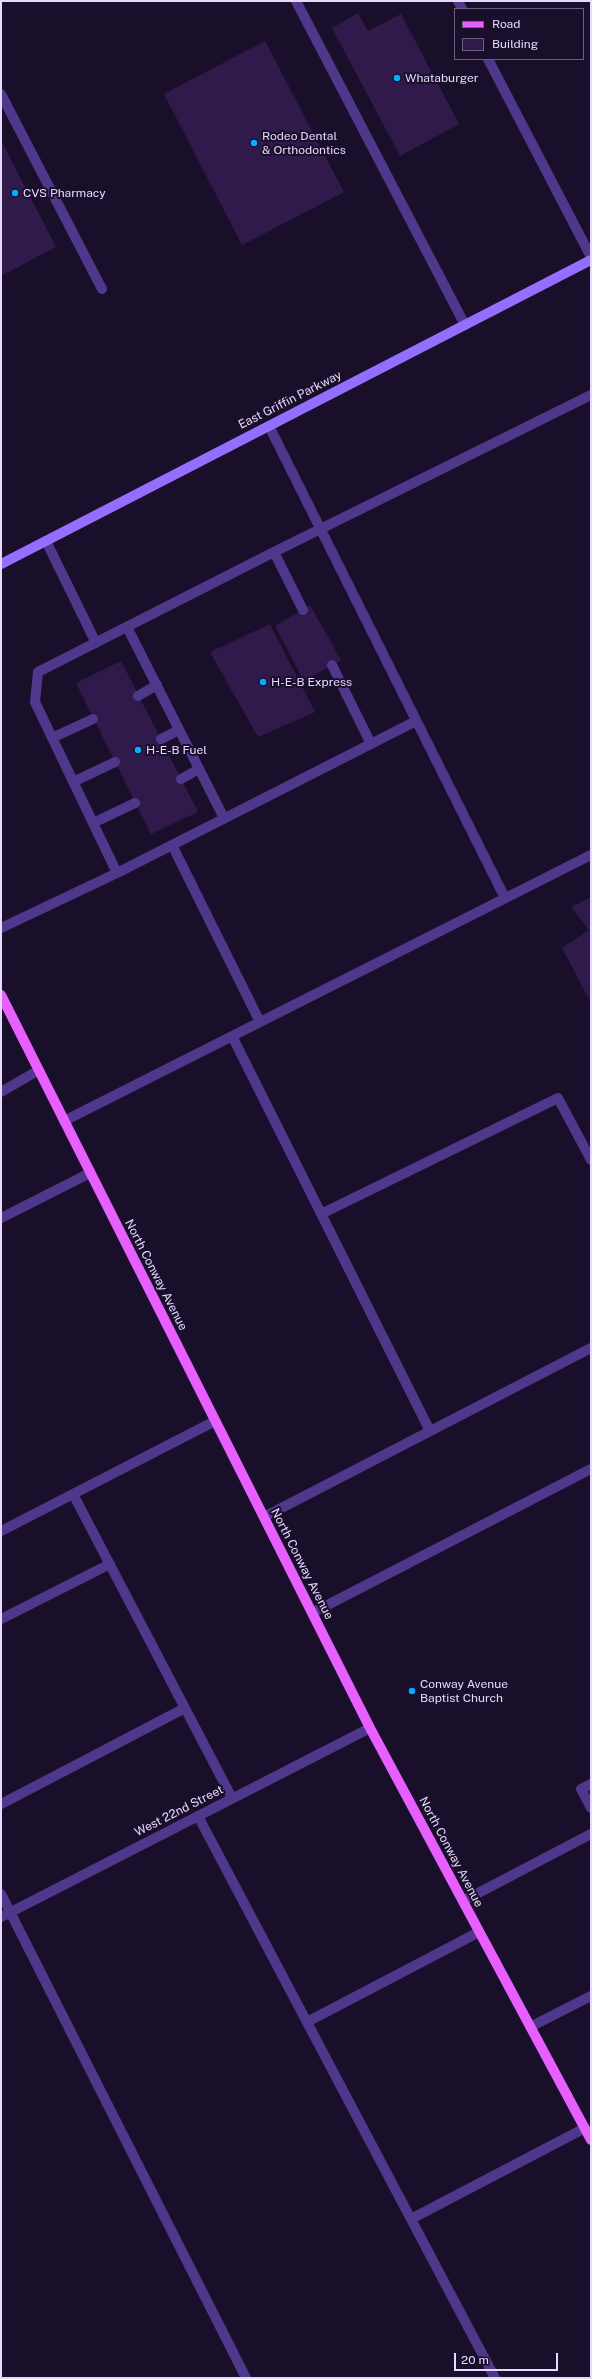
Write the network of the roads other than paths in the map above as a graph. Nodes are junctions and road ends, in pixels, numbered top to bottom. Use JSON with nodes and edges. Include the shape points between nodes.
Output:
{"nodes":[{"id":1,"x":296,"y":1,"type":"edge"},
{"id":2,"x":489,"y":60,"type":"edge"},
{"id":3,"x":1,"y":94,"type":"edge"},
{"id":4,"x":591,"y":257,"type":"edge"},
{"id":5,"x":591,"y":260,"type":"edge"},
{"id":6,"x":102,"y":289,"type":"dead end"},
{"id":7,"x":465,"y":325,"type":"junction"},
{"id":8,"x":591,"y":395,"type":"edge"},
{"id":9,"x":269,"y":426,"type":"junction"},
{"id":10,"x":320,"y":528,"type":"junction"},
{"id":11,"x":46,"y":541,"type":"junction"},
{"id":12,"x":274,"y":552,"type":"junction"},
{"id":13,"x":1,"y":564,"type":"edge"},
{"id":14,"x":303,"y":610,"type":"dead end"},
{"id":15,"x":127,"y":627,"type":"junction"},
{"id":16,"x":96,"y":643,"type":"junction"},
{"id":17,"x":332,"y":665,"type":"dead end"},
{"id":18,"x":157,"y":685,"type":"junction"},
{"id":19,"x":138,"y":696,"type":"dead end"},
{"id":20,"x":93,"y":719,"type":"dead end"},
{"id":21,"x":416,"y":721,"type":"junction"},
{"id":22,"x":179,"y":730,"type":"junction"},
{"id":23,"x":52,"y":738,"type":"junction"},
{"id":24,"x":161,"y":739,"type":"dead end"},
{"id":25,"x":371,"y":744,"type":"junction"},
{"id":26,"x":115,"y":762,"type":"dead end"},
{"id":27,"x":199,"y":769,"type":"junction"},
{"id":28,"x":181,"y":779,"type":"dead end"},
{"id":29,"x":73,"y":782,"type":"junction"},
{"id":30,"x":135,"y":802,"type":"dead end"},
{"id":31,"x":224,"y":818,"type":"junction"},
{"id":32,"x":93,"y":823,"type":"junction"},
{"id":33,"x":172,"y":845,"type":"junction"},
{"id":34,"x":591,"y":854,"type":"edge"},
{"id":35,"x":117,"y":873,"type":"junction"},
{"id":36,"x":505,"y":898,"type":"junction"},
{"id":37,"x":1,"y":928,"type":"edge"},
{"id":38,"x":1,"y":995,"type":"edge"},
{"id":39,"x":260,"y":1022,"type":"junction"},
{"id":40,"x":232,"y":1036,"type":"junction"},
{"id":41,"x":39,"y":1070,"type":"junction"},
{"id":42,"x":1,"y":1092,"type":"edge"},
{"id":43,"x":64,"y":1121,"type":"junction"},
{"id":44,"x":591,"y":1160,"type":"edge"},
{"id":45,"x":90,"y":1173,"type":"junction"},
{"id":46,"x":322,"y":1214,"type":"junction"},
{"id":47,"x":1,"y":1218,"type":"edge"},
{"id":48,"x":591,"y":1348,"type":"edge"},
{"id":49,"x":215,"y":1421,"type":"junction"},
{"id":50,"x":430,"y":1431,"type":"junction"},
{"id":51,"x":591,"y":1469,"type":"edge"},
{"id":52,"x":73,"y":1494,"type":"junction"},
{"id":53,"x":264,"y":1517,"type":"junction"},
{"id":54,"x":1,"y":1531,"type":"edge"},
{"id":55,"x":110,"y":1564,"type":"junction"},
{"id":56,"x":312,"y":1613,"type":"junction"},
{"id":57,"x":1,"y":1619,"type":"edge"},
{"id":58,"x":185,"y":1708,"type":"junction"},
{"id":59,"x":370,"y":1728,"type":"junction"},
{"id":60,"x":591,"y":1784,"type":"edge"},
{"id":61,"x":232,"y":1798,"type":"junction"},
{"id":62,"x":1,"y":1804,"type":"edge"},
{"id":63,"x":591,"y":1808,"type":"edge"},
{"id":64,"x":198,"y":1816,"type":"junction"},
{"id":65,"x":591,"y":1834,"type":"edge"},
{"id":66,"x":1,"y":1894,"type":"edge"},
{"id":67,"x":463,"y":1901,"type":"junction"},
{"id":68,"x":11,"y":1912,"type":"junction"},
{"id":69,"x":1,"y":1917,"type":"edge"},
{"id":70,"x":479,"y":1932,"type":"junction"},
{"id":71,"x":591,"y":1996,"type":"edge"},
{"id":72,"x":307,"y":2022,"type":"junction"},
{"id":73,"x":530,"y":2027,"type":"junction"},
{"id":74,"x":585,"y":2128,"type":"junction"},
{"id":75,"x":591,"y":2140,"type":"edge"},
{"id":76,"x":411,"y":2219,"type":"junction"},
{"id":77,"x":246,"y":2378,"type":"edge"},
{"id":78,"x":495,"y":2378,"type":"edge"}],
"edges":[{"from":1,"to":7,"type":"street"},
{"from":2,"to":4,"type":"street"},
{"from":3,"to":6,"type":"street"},
{"from":5,"to":7,"type":"main road","name":"East Griffin Parkway"},
{"from":7,"to":9,"type":"main road","name":"East Griffin Parkway"},
{"from":8,"to":10,"type":"street"},
{"from":9,"to":10,"type":"street"},
{"from":9,"to":11,"type":"main road","name":"East Griffin Parkway"},
{"from":10,"to":12,"type":"street"},
{"from":10,"to":21,"type":"street"},
{"from":11,"to":13,"type":"main road","name":"East Griffin Parkway"},
{"from":11,"to":16,"type":"street"},
{"from":12,"to":14,"type":"street"},
{"from":12,"to":15,"type":"street"},
{"from":15,"to":16,"type":"street"},
{"from":15,"to":18,"type":"street"},
{"from":16,"to":23,"type":"street","via":[[38,672],[35,702]]},
{"from":17,"to":25,"type":"street"},
{"from":18,"to":19,"type":"street"},
{"from":18,"to":22,"type":"street"},
{"from":20,"to":23,"type":"street"},
{"from":21,"to":25,"type":"street"},
{"from":21,"to":36,"type":"street"},
{"from":22,"to":24,"type":"street"},
{"from":22,"to":27,"type":"street"},
{"from":23,"to":29,"type":"street"},
{"from":25,"to":31,"type":"street"},
{"from":26,"to":29,"type":"street"},
{"from":27,"to":28,"type":"street"},
{"from":27,"to":31,"type":"street"},
{"from":29,"to":32,"type":"street"},
{"from":30,"to":32,"type":"street"},
{"from":31,"to":33,"type":"street"},
{"from":32,"to":35,"type":"street"},
{"from":33,"to":35,"type":"street"},
{"from":33,"to":39,"type":"street"},
{"from":34,"to":36,"type":"street"},
{"from":35,"to":37,"type":"street"},
{"from":36,"to":39,"type":"street"},
{"from":38,"to":41,"type":"main road","name":"North Conway Avenue"},
{"from":39,"to":40,"type":"street"},
{"from":40,"to":43,"type":"street"},
{"from":40,"to":46,"type":"street"},
{"from":41,"to":42,"type":"street"},
{"from":41,"to":43,"type":"main road","name":"North Conway Avenue"},
{"from":43,"to":45,"type":"main road","name":"North Conway Avenue"},
{"from":44,"to":46,"type":"street","via":[[558,1098]]},
{"from":45,"to":47,"type":"street"},
{"from":45,"to":49,"type":"main road","name":"North Conway Avenue"},
{"from":46,"to":50,"type":"street"},
{"from":48,"to":50,"type":"street"},
{"from":49,"to":52,"type":"street"},
{"from":49,"to":53,"type":"main road","name":"North Conway Avenue"},
{"from":50,"to":53,"type":"street"},
{"from":51,"to":56,"type":"street"},
{"from":52,"to":54,"type":"street"},
{"from":52,"to":55,"type":"street"},
{"from":53,"to":56,"type":"main road","name":"North Conway Avenue"},
{"from":55,"to":57,"type":"street"},
{"from":55,"to":58,"type":"street"},
{"from":56,"to":59,"type":"main road","name":"North Conway Avenue"},
{"from":58,"to":61,"type":"street"},
{"from":58,"to":62,"type":"street"},
{"from":59,"to":61,"type":"street","name":"West 22nd Street"},
{"from":59,"to":67,"type":"main road","name":"North Conway Avenue"},
{"from":60,"to":63,"type":"street","via":[[581,1789]]},
{"from":61,"to":64,"type":"street","name":"West 22nd Street"},
{"from":64,"to":68,"type":"street","name":"West 22nd Street"},
{"from":64,"to":72,"type":"street"},
{"from":65,"to":67,"type":"street"},
{"from":66,"to":68,"type":"street"},
{"from":67,"to":70,"type":"main road","name":"North Conway Avenue"},
{"from":68,"to":69,"type":"street","name":"West 22nd Street"},
{"from":68,"to":77,"type":"street"},
{"from":70,"to":72,"type":"street"},
{"from":70,"to":73,"type":"main road","name":"North Conway Avenue"},
{"from":71,"to":73,"type":"street"},
{"from":72,"to":76,"type":"street"},
{"from":73,"to":74,"type":"main road","name":"North Conway Avenue"},
{"from":74,"to":75,"type":"main road","name":"North Conway Avenue"},
{"from":74,"to":76,"type":"street"},
{"from":76,"to":78,"type":"street"}]}
